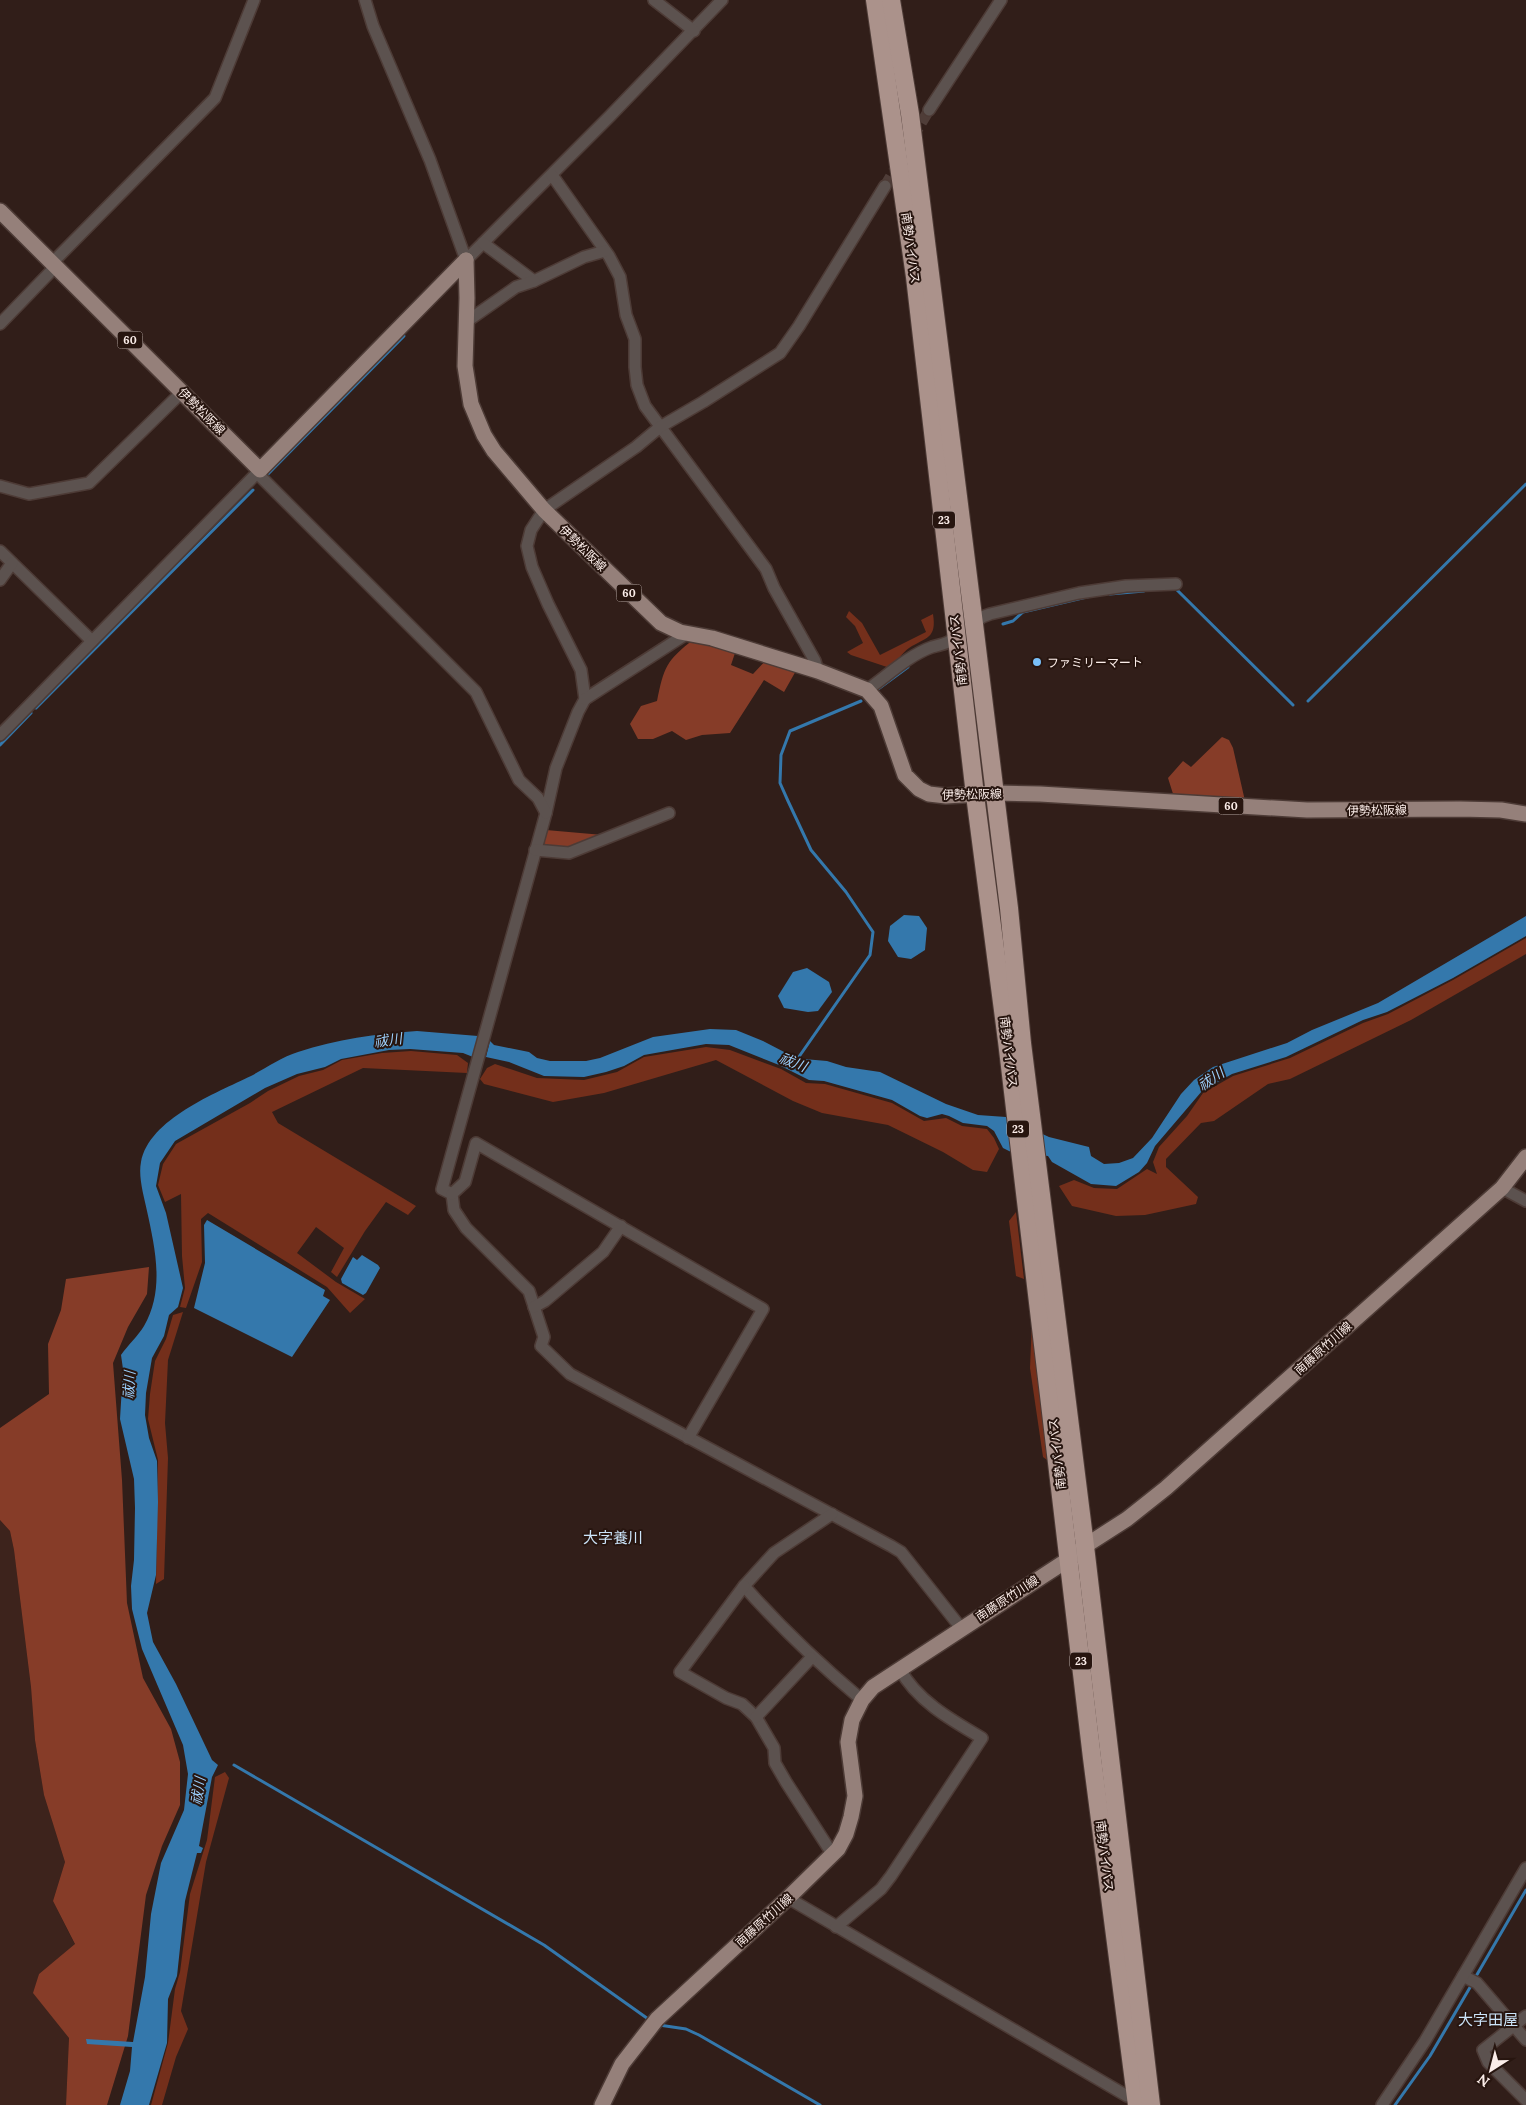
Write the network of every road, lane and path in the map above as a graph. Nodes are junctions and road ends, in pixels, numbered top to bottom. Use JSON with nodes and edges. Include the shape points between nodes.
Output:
{"nodes":[{"id":1,"x":254,"y":0,"type":"edge"},
{"id":2,"x":366,"y":0,"type":"edge"},
{"id":3,"x":654,"y":0,"type":"edge"},
{"id":4,"x":722,"y":0,"type":"edge"},
{"id":5,"x":875,"y":0,"type":"edge"},
{"id":6,"x":891,"y":0,"type":"edge"},
{"id":7,"x":1001,"y":0,"type":"edge"},
{"id":8,"x":694,"y":30,"type":"junction"},
{"id":9,"x":929,"y":110,"type":"tunnel mouth"},
{"id":10,"x":552,"y":175,"type":"junction"},
{"id":11,"x":885,"y":186,"type":"tunnel mouth"},
{"id":12,"x":0,"y":210,"type":"edge"},
{"id":13,"x":483,"y":243,"type":"junction"},
{"id":14,"x":605,"y":251,"type":"junction"},
{"id":15,"x":466,"y":260,"type":"junction"},
{"id":16,"x":54,"y":264,"type":"junction"},
{"id":17,"x":534,"y":280,"type":"junction"},
{"id":18,"x":466,"y":322,"type":"junction"},
{"id":19,"x":0,"y":323,"type":"edge"},
{"id":20,"x":182,"y":392,"type":"junction"},
{"id":21,"x":660,"y":426,"type":"junction"},
{"id":22,"x":260,"y":470,"type":"junction"},
{"id":23,"x":0,"y":486,"type":"edge"},
{"id":24,"x":544,"y":510,"type":"junction"},
{"id":25,"x":0,"y":551,"type":"edge"},
{"id":26,"x":12,"y":563,"type":"junction"},
{"id":27,"x":0,"y":580,"type":"edge"},
{"id":28,"x":1176,"y":584,"type":"dead end"},
{"id":29,"x":974,"y":624,"type":"junction"},
{"id":30,"x":686,"y":634,"type":"junction"},
{"id":31,"x":956,"y":636,"type":"junction"},
{"id":32,"x":92,"y":641,"type":"junction"},
{"id":33,"x":818,"y":671,"type":"junction"},
{"id":34,"x":867,"y":690,"type":"junction"},
{"id":35,"x":585,"y":699,"type":"junction"},
{"id":36,"x":0,"y":734,"type":"edge"},
{"id":37,"x":995,"y":793,"type":"junction"},
{"id":38,"x":975,"y":795,"type":"junction"},
{"id":39,"x":546,"y":813,"type":"junction"},
{"id":40,"x":669,"y":814,"type":"dead end"},
{"id":41,"x":1526,"y":814,"type":"edge"},
{"id":42,"x":535,"y":850,"type":"junction"},
{"id":43,"x":1015,"y":1042,"type":"junction"},
{"id":44,"x":1526,"y":1157,"type":"edge"},
{"id":45,"x":1502,"y":1188,"type":"junction"},
{"id":46,"x":452,"y":1194,"type":"junction"},
{"id":47,"x":1526,"y":1201,"type":"edge"},
{"id":48,"x":1036,"y":1218,"type":"junction"},
{"id":49,"x":621,"y":1226,"type":"junction"},
{"id":50,"x":534,"y":1307,"type":"junction"},
{"id":51,"x":688,"y":1438,"type":"junction"},
{"id":52,"x":832,"y":1514,"type":"junction"},
{"id":53,"x":1086,"y":1546,"type":"junction"},
{"id":54,"x":1069,"y":1559,"type":"junction"},
{"id":55,"x":744,"y":1586,"type":"junction"},
{"id":56,"x":961,"y":1628,"type":"junction"},
{"id":57,"x":812,"y":1658,"type":"junction"},
{"id":58,"x":900,"y":1669,"type":"junction"},
{"id":59,"x":862,"y":1700,"type":"junction"},
{"id":60,"x":756,"y":1717,"type":"junction"},
{"id":61,"x":833,"y":1855,"type":"junction"},
{"id":62,"x":1526,"y":1868,"type":"edge"},
{"id":63,"x":788,"y":1898,"type":"junction"},
{"id":64,"x":836,"y":1927,"type":"junction"},
{"id":65,"x":1469,"y":1979,"type":"junction"},
{"id":66,"x":1526,"y":2016,"type":"edge"},
{"id":67,"x":1514,"y":2025,"type":"junction"},
{"id":68,"x":1526,"y":2040,"type":"edge"},
{"id":69,"x":1132,"y":2100,"type":"edge"},
{"id":70,"x":1526,"y":2100,"type":"edge"},
{"id":71,"x":602,"y":2105,"type":"edge"},
{"id":72,"x":1151,"y":2105,"type":"edge"},
{"id":73,"x":1382,"y":2105,"type":"edge"}],
"edges":[{"from":1,"to":16,"type":"street","via":[[215,98]]},
{"from":2,"to":15,"type":"street","via":[[373,26],[430,160]]},
{"from":3,"to":8,"type":"street"},
{"from":4,"to":8,"type":"street"},
{"from":5,"to":31,"type":"highway","name":"南勢バイパス","number":"23","via":[[916,277]]},
{"from":6,"to":29,"type":"highway","name":"南勢バイパス","number":"23","via":[[910,114]]},
{"from":7,"to":9,"type":"street"},
{"from":8,"to":10,"type":"street"},
{"from":10,"to":13,"type":"street"},
{"from":10,"to":14,"type":"street"},
{"from":11,"to":21,"type":"street","via":[[780,353]]},
{"from":12,"to":16,"type":"main road","name":"伊勢松阪線","number":"60"},
{"from":13,"to":15,"type":"street"},
{"from":13,"to":17,"type":"street"},
{"from":14,"to":17,"type":"street"},
{"from":14,"to":21,"type":"street","via":[[620,277],[626,315],[635,339],[637,385],[645,406]]},
{"from":15,"to":18,"type":"main road","name":"伊勢松阪線","number":"60"},
{"from":15,"to":22,"type":"main road"},
{"from":16,"to":19,"type":"street"},
{"from":16,"to":20,"type":"main road","name":"伊勢松阪線","number":"60"},
{"from":17,"to":18,"type":"street","via":[[516,287]]},
{"from":18,"to":24,"type":"main road","name":"伊勢松阪線","number":"60","via":[[465,366],[476,421],[494,451]]},
{"from":20,"to":22,"type":"main road","name":"伊勢松阪線","number":"60"},
{"from":20,"to":23,"type":"street","via":[[89,483],[29,494]]},
{"from":21,"to":24,"type":"street","via":[[636,447]]},
{"from":21,"to":33,"type":"street","via":[[766,568]]},
{"from":22,"to":32,"type":"street"},
{"from":22,"to":39,"type":"street","via":[[260,476],[476,692],[519,780],[538,798]]},
{"from":24,"to":30,"type":"main road","name":"伊勢松阪線","number":"60","via":[[661,623]]},
{"from":24,"to":35,"type":"street","via":[[528,539],[532,567],[581,670]]},
{"from":25,"to":26,"type":"street"},
{"from":26,"to":27,"type":"street"},
{"from":26,"to":32,"type":"street"},
{"from":28,"to":29,"type":"street","via":[[1126,586],[1079,593],[990,614]]},
{"from":29,"to":37,"type":"highway","name":"南勢バイパス","number":"23"},
{"from":30,"to":33,"type":"main road","name":"伊勢松阪線","number":"60","via":[[712,638]]},
{"from":30,"to":35,"type":"street"},
{"from":31,"to":34,"type":"street","via":[[950,642],[911,658]]},
{"from":31,"to":38,"type":"highway","name":"南勢バイパス","number":"23"},
{"from":32,"to":36,"type":"street"},
{"from":33,"to":34,"type":"main road","name":"伊勢松阪線","number":"60"},
{"from":34,"to":38,"type":"main road","name":"伊勢松阪線","number":"60","via":[[881,706],[899,762],[911,783],[935,795]]},
{"from":35,"to":39,"type":"street","via":[[556,768]]},
{"from":37,"to":38,"type":"main road","name":"伊勢松阪線","number":"60"},
{"from":37,"to":41,"type":"main road","name":"伊勢松阪線","number":"60","via":[[1307,810],[1460,809]]},
{"from":37,"to":43,"type":"highway","name":"南勢バイパス","number":"23","via":[[1009,908]]},
{"from":38,"to":43,"type":"highway","name":"南勢バイパス","number":"23"},
{"from":39,"to":42,"type":"street"},
{"from":40,"to":42,"type":"street","via":[[569,854]]},
{"from":42,"to":46,"type":"street","via":[[442,1189]]},
{"from":43,"to":48,"type":"highway","name":"南勢バイパス","number":"23"},
{"from":44,"to":45,"type":"main road","name":"南藤原竹川線"},
{"from":45,"to":47,"type":"street"},
{"from":45,"to":53,"type":"main road","name":"南藤原竹川線","via":[[1166,1488]]},
{"from":46,"to":49,"type":"street","via":[[465,1182],[476,1143]]},
{"from":46,"to":50,"type":"street","via":[[454,1210],[466,1228],[529,1291]]},
{"from":48,"to":53,"type":"highway","name":"南勢バイパス","number":"23"},
{"from":48,"to":54,"type":"highway","name":"南勢バイパス","number":"23"},
{"from":49,"to":50,"type":"street","via":[[603,1252]]},
{"from":49,"to":51,"type":"street","via":[[763,1309]]},
{"from":50,"to":51,"type":"street","via":[[544,1337],[541,1346],[558,1365]]},
{"from":51,"to":52,"type":"street"},
{"from":52,"to":55,"type":"street","via":[[774,1553]]},
{"from":52,"to":56,"type":"street","via":[[901,1552]]},
{"from":53,"to":54,"type":"main road","name":"南藤原竹川線"},
{"from":53,"to":72,"type":"highway","name":"南勢バイパス","number":"23"},
{"from":54,"to":56,"type":"main road","name":"南藤原竹川線"},
{"from":54,"to":69,"type":"highway","name":"南勢バイパス","number":"23"},
{"from":55,"to":57,"type":"street"},
{"from":55,"to":60,"type":"street","via":[[680,1672],[742,1704]]},
{"from":56,"to":58,"type":"main road","name":"南藤原竹川線"},
{"from":57,"to":59,"type":"street"},
{"from":57,"to":60,"type":"street"},
{"from":58,"to":59,"type":"main road","name":"南藤原竹川線","via":[[873,1687]]},
{"from":58,"to":64,"type":"street","via":[[906,1681],[924,1699],[982,1738],[881,1889]]},
{"from":59,"to":61,"type":"main road","name":"南藤原竹川線","via":[[852,1720],[848,1742],[855,1796],[852,1817]]},
{"from":60,"to":61,"type":"street","via":[[774,1748],[775,1763],[782,1776]]},
{"from":61,"to":63,"type":"main road","name":"南藤原竹川線"},
{"from":62,"to":65,"type":"street"},
{"from":63,"to":64,"type":"street"},
{"from":63,"to":71,"type":"main road","name":"南藤原竹川線","via":[[654,2022],[622,2064]]},
{"from":64,"to":69,"type":"street"},
{"from":65,"to":67,"type":"street"},
{"from":65,"to":73,"type":"street"},
{"from":66,"to":67,"type":"street"},
{"from":67,"to":68,"type":"street"},
{"from":67,"to":70,"type":"street","via":[[1483,2050],[1488,2062]]}]}
